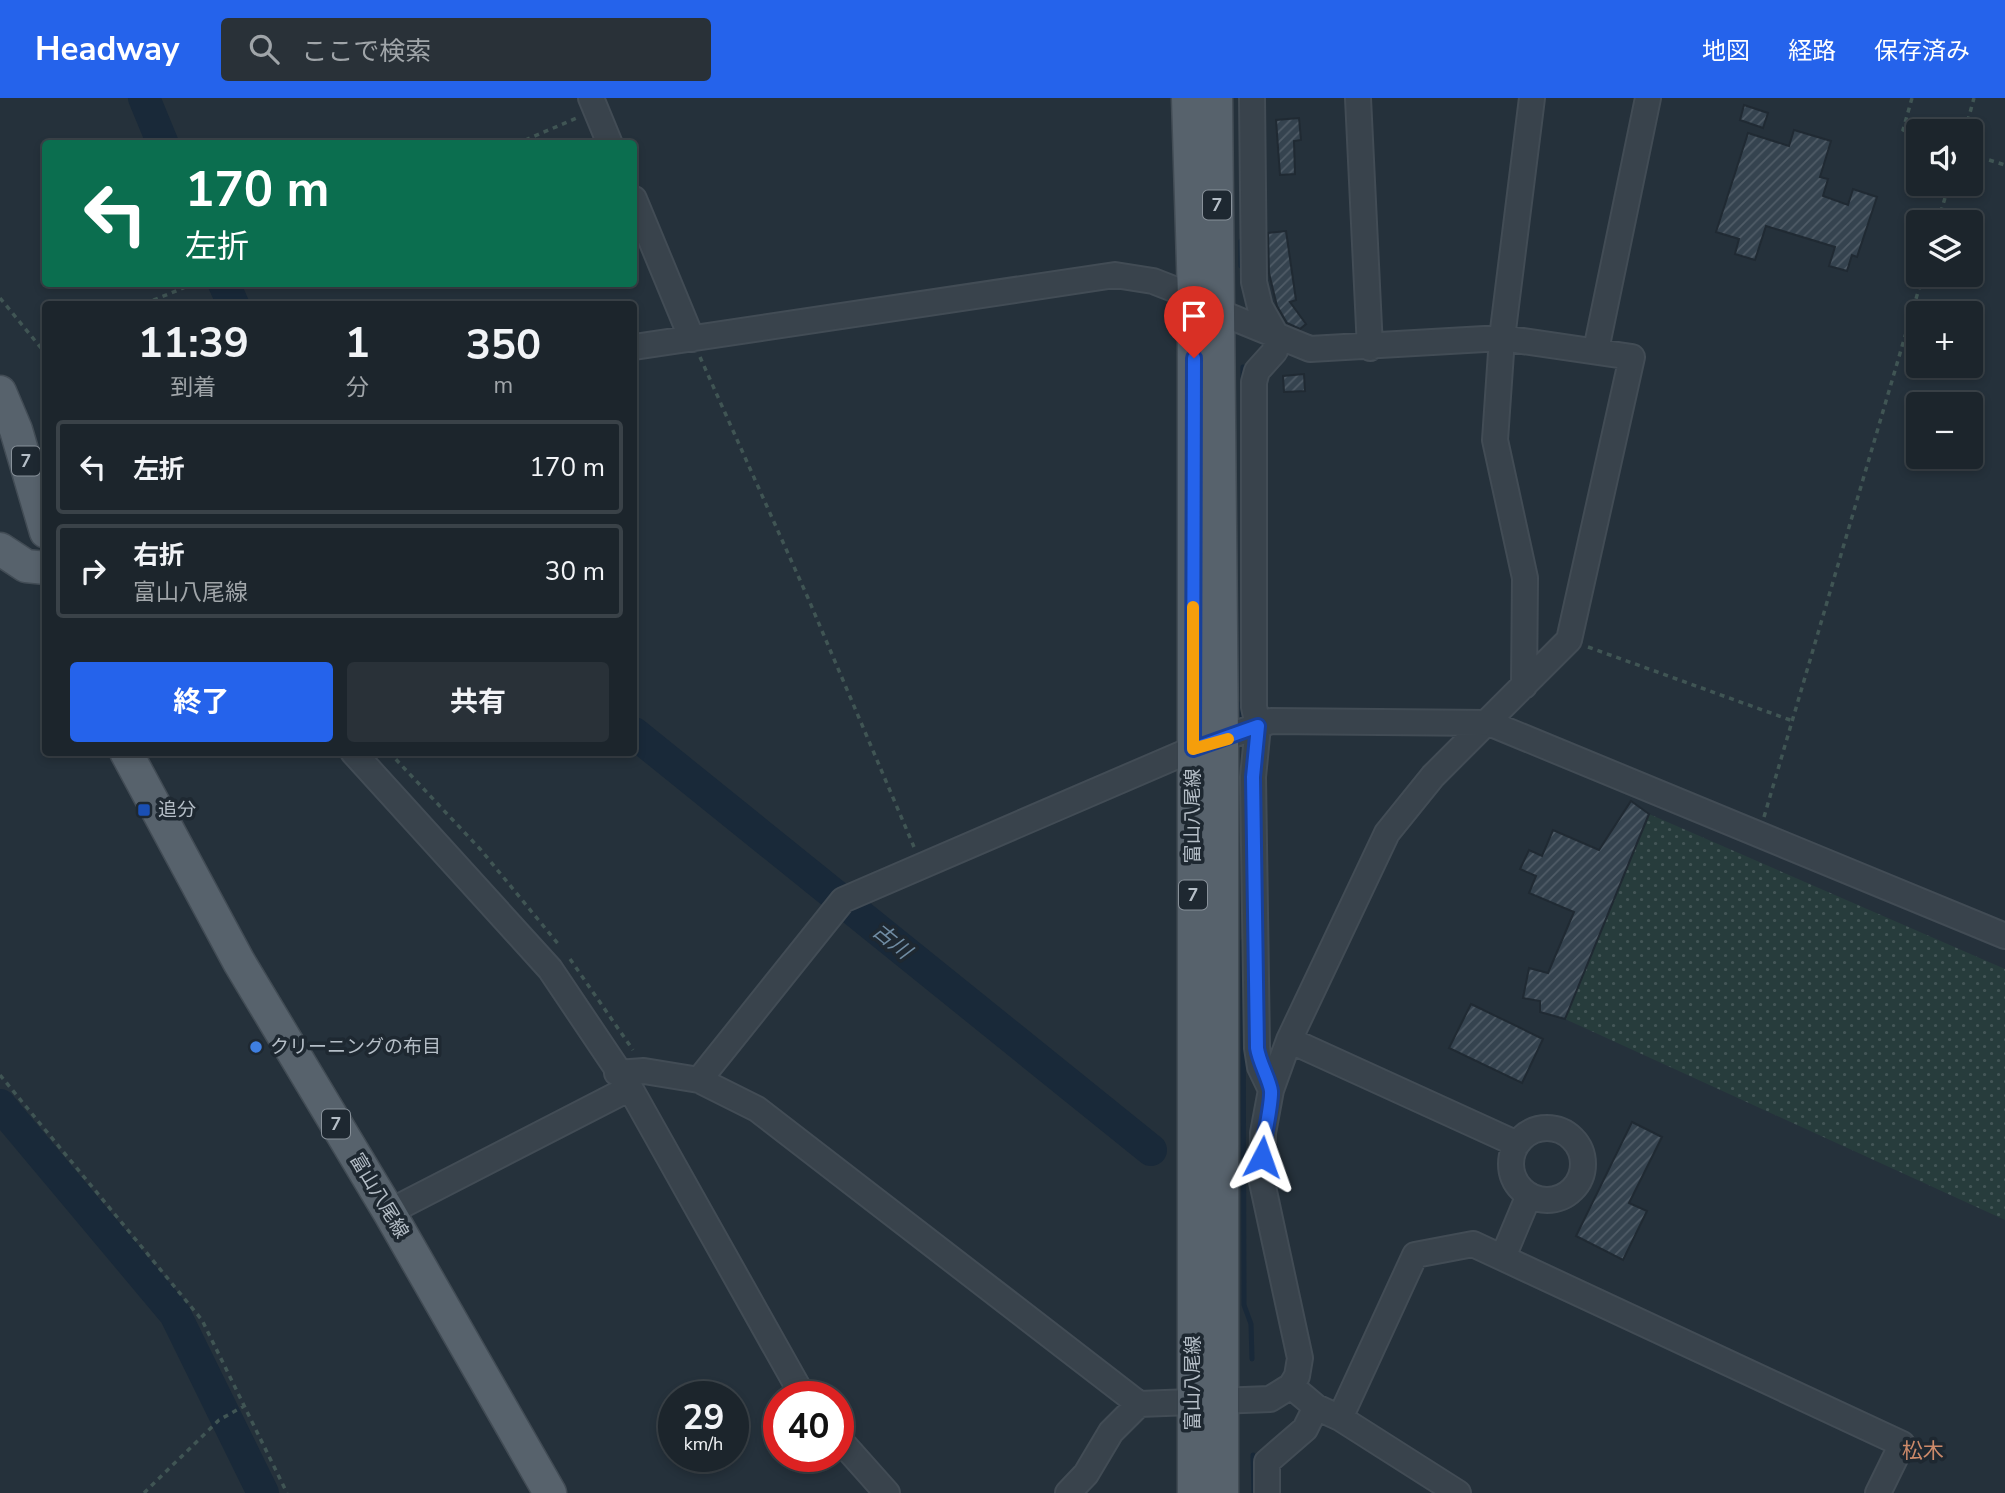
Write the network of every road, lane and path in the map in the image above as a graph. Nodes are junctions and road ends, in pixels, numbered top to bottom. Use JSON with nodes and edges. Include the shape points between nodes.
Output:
{"nodes":[{"id":1,"x":1188,"y":98,"type":"edge"},
{"id":2,"x":1216,"y":98,"type":"edge"},
{"id":3,"x":1252,"y":98,"type":"edge"},
{"id":4,"x":1358,"y":98,"type":"edge"},
{"id":5,"x":1532,"y":98,"type":"edge"},
{"id":6,"x":1648,"y":98,"type":"edge"},
{"id":7,"x":1912,"y":98,"type":"edge"},
{"id":8,"x":1974,"y":98,"type":"edge"},
{"id":9,"x":593,"y":104,"type":"edge"},
{"id":10,"x":1906,"y":119,"type":"edge"},
{"id":11,"x":1968,"y":119,"type":"edge"},
{"id":12,"x":524,"y":140,"type":"edge"},
{"id":13,"x":608,"y":140,"type":"edge"},
{"id":14,"x":1983,"y":158,"type":"edge"},
{"id":15,"x":2005,"y":164,"type":"edge"},
{"id":16,"x":637,"y":206,"type":"edge"},
{"id":17,"x":186,"y":287,"type":"edge"},
{"id":18,"x":1920,"y":287,"type":"edge"},
{"id":19,"x":0,"y":298,"type":"edge"},
{"id":20,"x":151,"y":301,"type":"edge"},
{"id":21,"x":1206,"y":305,"type":"junction"},
{"id":22,"x":1276,"y":335,"type":"junction"},
{"id":23,"x":1502,"y":338,"type":"junction"},
{"id":24,"x":692,"y":339,"type":"junction"},
{"id":25,"x":42,"y":347,"type":"edge"},
{"id":26,"x":637,"y":347,"type":"edge"},
{"id":27,"x":1370,"y":348,"type":"junction"},
{"id":28,"x":1596,"y":350,"type":"junction"},
{"id":29,"x":0,"y":392,"type":"edge"},
{"id":30,"x":42,"y":518,"type":"edge"},
{"id":31,"x":0,"y":549,"type":"edge"},
{"id":32,"x":42,"y":568,"type":"edge"},
{"id":33,"x":1569,"y":640,"type":"junction"},
{"id":34,"x":1524,"y":686,"type":"junction"},
{"id":35,"x":1793,"y":721,"type":"junction"},
{"id":36,"x":1489,"y":723,"type":"junction"},
{"id":37,"x":1258,"y":726,"type":"junction"},
{"id":38,"x":1208,"y":745,"type":"junction"},
{"id":39,"x":127,"y":756,"type":"edge"},
{"id":40,"x":357,"y":756,"type":"edge"},
{"id":41,"x":1758,"y":836,"type":"junction"},
{"id":42,"x":921,"y":865,"type":"junction"},
{"id":43,"x":2005,"y":936,"type":"edge"},
{"id":44,"x":1289,"y":1040,"type":"junction"},
{"id":45,"x":0,"y":1075,"type":"edge"},
{"id":46,"x":624,"y":1080,"type":"junction"},
{"id":47,"x":698,"y":1080,"type":"junction"},
{"id":48,"x":1271,"y":1090,"type":"junction"},
{"id":49,"x":1517,"y":1144,"type":"junction"},
{"id":50,"x":1529,"y":1195,"type":"junction"},
{"id":51,"x":389,"y":1212,"type":"junction"},
{"id":52,"x":1503,"y":1258,"type":"junction"},
{"id":53,"x":795,"y":1381,"type":"edge"},
{"id":54,"x":1291,"y":1386,"type":"junction"},
{"id":55,"x":1208,"y":1403,"type":"junction"},
{"id":56,"x":1139,"y":1404,"type":"junction"},
{"id":57,"x":244,"y":1406,"type":"junction"},
{"id":58,"x":1316,"y":1407,"type":"junction"},
{"id":59,"x":1340,"y":1418,"type":"junction"},
{"id":60,"x":854,"y":1456,"type":"edge"},
{"id":61,"x":144,"y":1493,"type":"edge"},
{"id":62,"x":287,"y":1493,"type":"edge"},
{"id":63,"x":550,"y":1493,"type":"edge"},
{"id":64,"x":887,"y":1493,"type":"edge"},
{"id":65,"x":1069,"y":1493,"type":"edge"},
{"id":66,"x":1194,"y":1493,"type":"edge"},
{"id":67,"x":1222,"y":1493,"type":"edge"},
{"id":68,"x":1267,"y":1493,"type":"edge"},
{"id":69,"x":1458,"y":1493,"type":"edge"},
{"id":70,"x":1878,"y":1493,"type":"edge"}],
"edges":[{"from":1,"to":21,"type":"main road","name":"富山八尾線","number":"7"},
{"from":2,"to":21,"type":"main road","name":"富山八尾線","number":"7"},
{"from":3,"to":22,"type":"street","via":[[1254,282],[1260,307]]},
{"from":4,"to":27,"type":"street"},
{"from":5,"to":23,"type":"street"},
{"from":6,"to":28,"type":"street"},
{"from":7,"to":10,"type":"path"},
{"from":8,"to":11,"type":"path"},
{"from":9,"to":12,"type":"path"},
{"from":9,"to":13,"type":"street"},
{"from":14,"to":15,"type":"path"},
{"from":16,"to":24,"type":"street"},
{"from":17,"to":20,"type":"path"},
{"from":18,"to":35,"type":"path"},
{"from":19,"to":25,"type":"path"},
{"from":21,"to":22,"type":"street"},
{"from":21,"to":24,"type":"street","via":[[1153,281],[1115,275]]},
{"from":21,"to":38,"type":"main road","name":"富山八尾線","number":"7"},
{"from":22,"to":27,"type":"street","via":[[1310,349]]},
{"from":22,"to":37,"type":"street","via":[[1275,351],[1257,371],[1254,382],[1254,707]]},
{"from":23,"to":27,"type":"street"},
{"from":23,"to":28,"type":"street"},
{"from":23,"to":34,"type":"street","via":[[1495,440],[1525,578]]},
{"from":24,"to":26,"type":"street"},
{"from":24,"to":42,"type":"path"},
{"from":28,"to":33,"type":"street","via":[[1632,357]]},
{"from":29,"to":30,"type":"main road","number":"7"},
{"from":31,"to":32,"type":"main road","via":[[26,566]]},
{"from":33,"to":34,"type":"street"},
{"from":33,"to":35,"type":"path"},
{"from":34,"to":36,"type":"street"},
{"from":35,"to":41,"type":"path"},
{"from":36,"to":37,"type":"street","via":[[1271,721]]},
{"from":36,"to":41,"type":"street"},
{"from":36,"to":44,"type":"street","via":[[1433,776],[1387,833]]},
{"from":37,"to":38,"type":"street"},
{"from":37,"to":48,"type":"street","via":[[1253,777],[1257,1048]]},
{"from":38,"to":42,"type":"street"},
{"from":38,"to":55,"type":"main road","name":"富山八尾線","number":"7"},
{"from":39,"to":51,"type":"main road","name":"富山八尾線","number":"7","via":[[239,962]]},
{"from":40,"to":46,"type":"street","via":[[550,969]]},
{"from":41,"to":43,"type":"street"},
{"from":42,"to":47,"type":"street","via":[[843,900]]},
{"from":44,"to":48,"type":"street"},
{"from":44,"to":49,"type":"street"},
{"from":45,"to":57,"type":"path","via":[[202,1320]]},
{"from":46,"to":47,"type":"street","via":[[643,1071]]},
{"from":46,"to":51,"type":"street"},
{"from":46,"to":53,"type":"street"},
{"from":47,"to":56,"type":"street","via":[[757,1109]]},
{"from":48,"to":54,"type":"street","via":[[1263,1133],[1262,1182],[1298,1346],[1297,1376]]},
{"from":49,"to":50,"type":"street","via":[[1511,1166],[1520,1188]]},
{"from":49,"to":50,"type":"street","via":[[1536,1130],[1560,1131],[1570,1137],[1582,1157],[1583,1169],[1572,1190],[1551,1200]]},
{"from":50,"to":52,"type":"street"},
{"from":51,"to":63,"type":"main road","name":"富山八尾線","number":"7"},
{"from":52,"to":59,"type":"street","via":[[1473,1244],[1415,1255]]},
{"from":52,"to":70,"type":"street","via":[[1902,1444]]},
{"from":54,"to":55,"type":"street","via":[[1270,1399]]},
{"from":54,"to":58,"type":"street"},
{"from":55,"to":56,"type":"street"},
{"from":55,"to":66,"type":"main road","name":"富山八尾線","number":"7"},
{"from":55,"to":67,"type":"main road","name":"富山八尾線","number":"7"},
{"from":56,"to":65,"type":"street","via":[[1111,1432]]},
{"from":57,"to":61,"type":"path","via":[[219,1420]]},
{"from":57,"to":62,"type":"path"},
{"from":58,"to":59,"type":"street"},
{"from":58,"to":68,"type":"street","via":[[1305,1429],[1267,1462]]},
{"from":59,"to":69,"type":"street"},
{"from":60,"to":64,"type":"street"}]}
